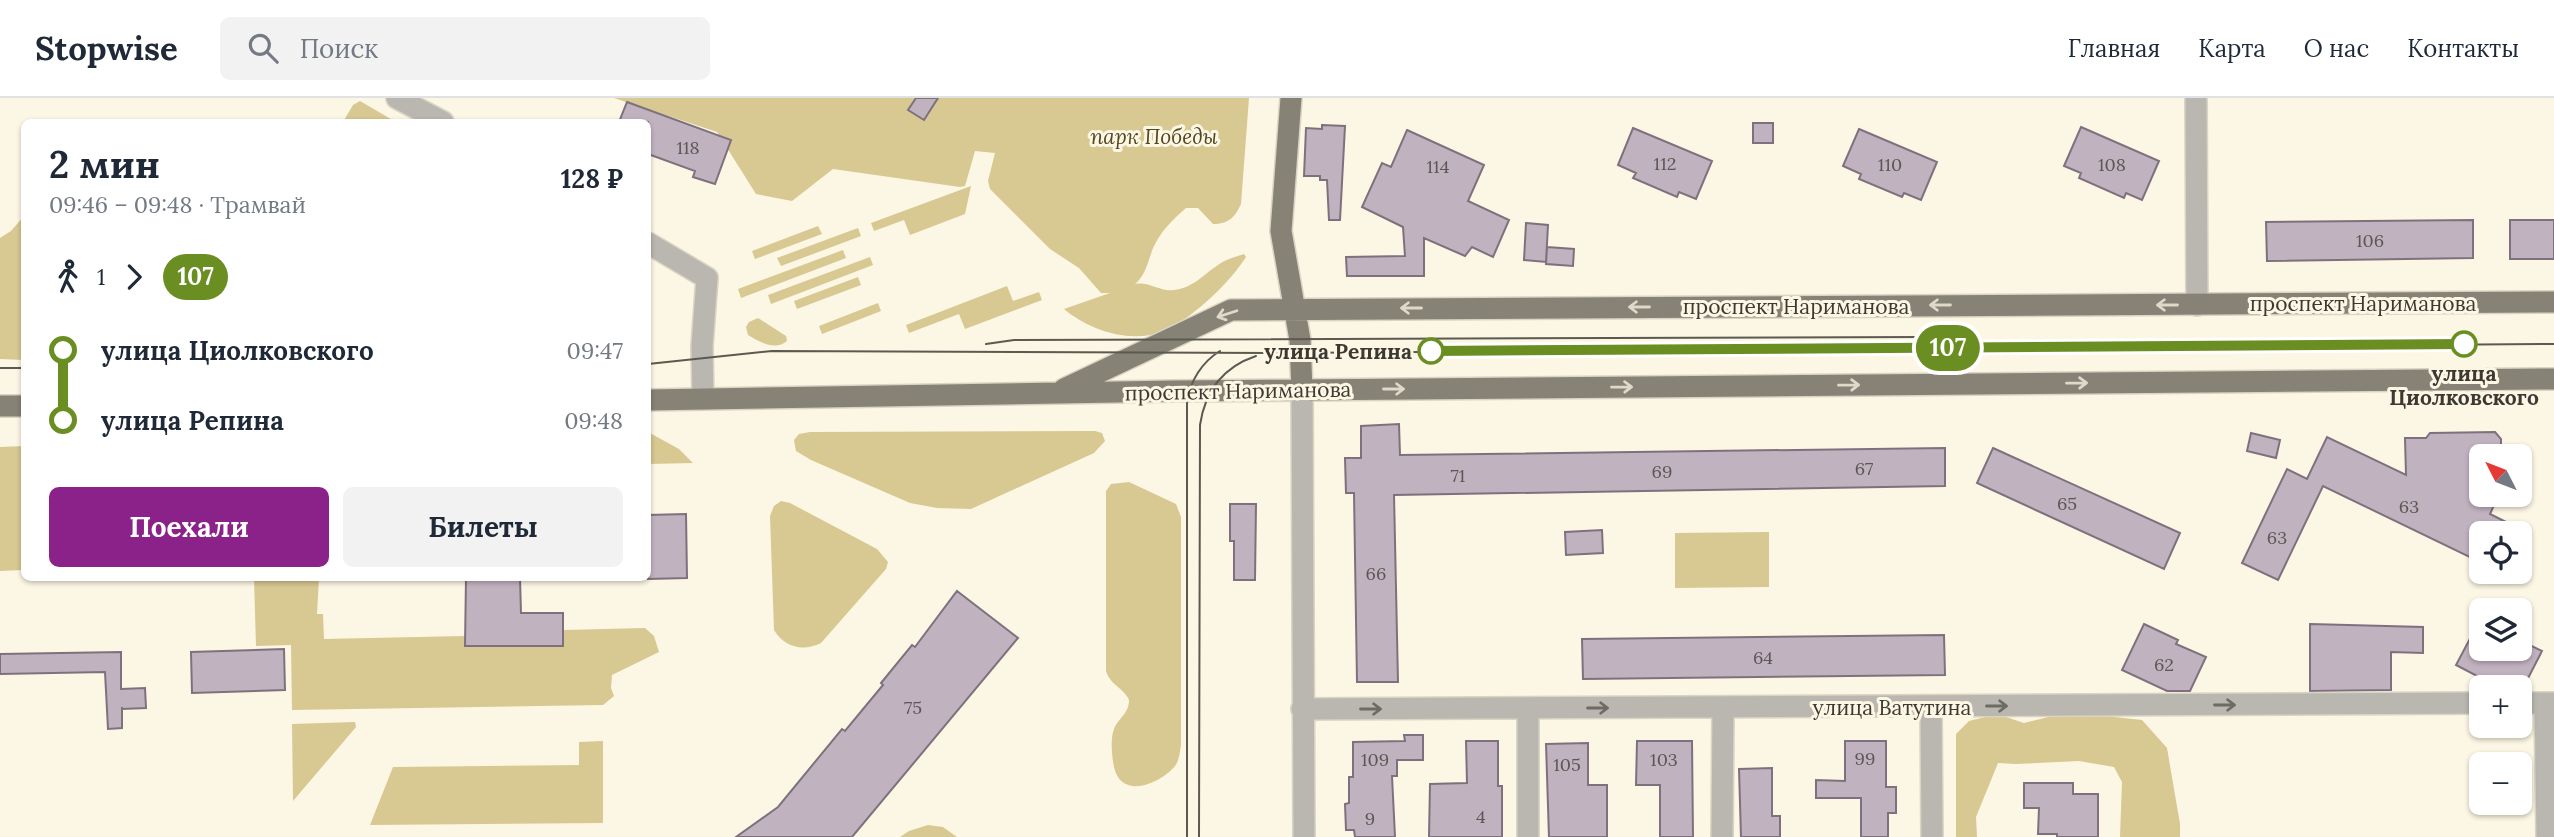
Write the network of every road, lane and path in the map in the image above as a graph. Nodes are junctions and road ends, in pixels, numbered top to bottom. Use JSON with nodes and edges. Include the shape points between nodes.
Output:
{"nodes":[{"id":1,"x":397,"y":98,"type":"edge"},
{"id":2,"x":1292,"y":98,"type":"edge"},
{"id":3,"x":2196,"y":98,"type":"edge"},
{"id":4,"x":437,"y":119,"type":"edge"},
{"id":5,"x":651,"y":245,"type":"edge"},
{"id":6,"x":2554,"y":302,"type":"edge"},
{"id":7,"x":2197,"y":305,"type":"junction"},
{"id":8,"x":1295,"y":309,"type":"junction"},
{"id":9,"x":2554,"y":379,"type":"edge"},
{"id":10,"x":1301,"y":390,"type":"junction"},
{"id":11,"x":1056,"y":393,"type":"junction"},
{"id":12,"x":703,"y":399,"type":"junction"},
{"id":13,"x":651,"y":400,"type":"edge"},
{"id":14,"x":0,"y":406,"type":"edge"},
{"id":15,"x":21,"y":406,"type":"edge"},
{"id":16,"x":2532,"y":703,"type":"edge"},
{"id":17,"x":2550,"y":703,"type":"edge"},
{"id":18,"x":2469,"y":704,"type":"edge"},
{"id":19,"x":1931,"y":707,"type":"junction"},
{"id":20,"x":1723,"y":708,"type":"junction"},
{"id":21,"x":1302,"y":709,"type":"junction"},
{"id":22,"x":1528,"y":709,"type":"junction"},
{"id":23,"x":1304,"y":837,"type":"edge"},
{"id":24,"x":1528,"y":837,"type":"edge"},
{"id":25,"x":1722,"y":837,"type":"edge"},
{"id":26,"x":1931,"y":837,"type":"edge"},
{"id":27,"x":2547,"y":837,"type":"edge"}],
"edges":[{"from":1,"to":4,"type":"street"},
{"from":2,"to":8,"type":"main road","via":[[1281,231]]},
{"from":3,"to":7,"type":"street"},
{"from":5,"to":12,"type":"street","via":[[707,278]]},
{"from":6,"to":7,"type":"main road","name":"проспект Нариманова"},
{"from":7,"to":8,"type":"main road","name":"проспект Нариманова","one_way":true},
{"from":8,"to":10,"type":"main road","via":[[1302,352]]},
{"from":8,"to":11,"type":"main road","name":"проспект Нариманова","one_way":true,"via":[[1231,310]]},
{"from":10,"to":9,"type":"main road","name":"проспект Нариманова","one_way":true},
{"from":10,"to":11,"type":"main road","name":"проспект Нариманова"},
{"from":10,"to":21,"type":"street"},
{"from":11,"to":12,"type":"main road","name":"проспект Нариманова"},
{"from":12,"to":13,"type":"main road","name":"проспект Нариманова"},
{"from":14,"to":15,"type":"main road"},
{"from":16,"to":17,"type":"street"},
{"from":17,"to":27,"type":"street"},
{"from":19,"to":18,"type":"street","name":"улица Ватутина","one_way":true},
{"from":19,"to":20,"type":"street","name":"улица Ватутина"},
{"from":19,"to":26,"type":"street"},
{"from":22,"to":20,"type":"street","name":"улица Ватутина","one_way":true},
{"from":20,"to":25,"type":"street"},
{"from":21,"to":22,"type":"street","name":"улица Ватутина","one_way":true},
{"from":21,"to":23,"type":"street"},
{"from":22,"to":24,"type":"street"}]}
